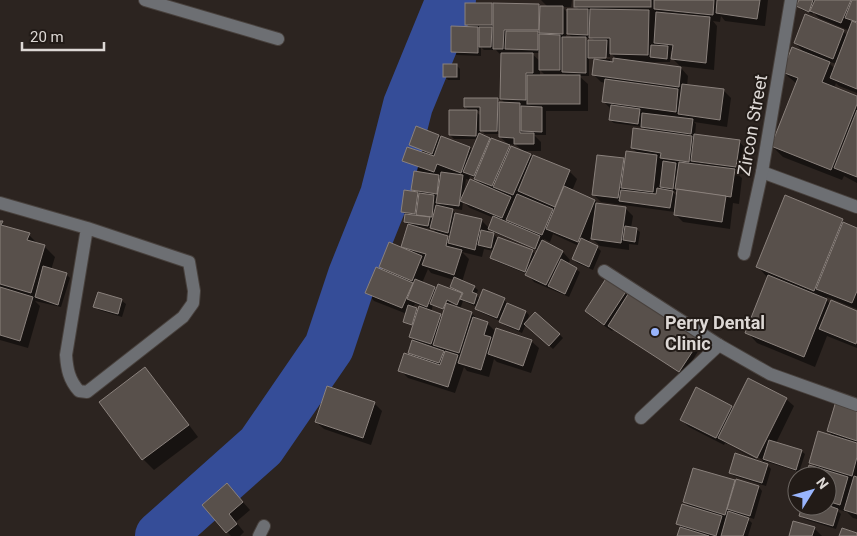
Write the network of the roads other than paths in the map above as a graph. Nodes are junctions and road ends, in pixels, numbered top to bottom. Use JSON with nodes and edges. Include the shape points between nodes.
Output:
{"nodes":[{"id":1,"x":145,"y":0,"type":"edge"},
{"id":2,"x":791,"y":0,"type":"edge"},
{"id":3,"x":278,"y":39,"type":"dead end"},
{"id":4,"x":762,"y":172,"type":"junction"},
{"id":5,"x":0,"y":203,"type":"edge"},
{"id":6,"x":857,"y":206,"type":"edge"},
{"id":7,"x":87,"y":228,"type":"junction"},
{"id":8,"x":744,"y":254,"type":"dead end"},
{"id":9,"x":604,"y":271,"type":"dead end"},
{"id":10,"x":718,"y":345,"type":"junction"},
{"id":11,"x":857,"y":405,"type":"edge"},
{"id":12,"x":641,"y":418,"type":"dead end"}],
"edges":[{"from":1,"to":3,"type":"street"},
{"from":2,"to":4,"type":"street","name":"Zircon Street"},
{"from":4,"to":6,"type":"street"},
{"from":4,"to":8,"type":"street","name":"Zircon Street"},
{"from":5,"to":7,"type":"street"},
{"from":7,"to":7,"type":"street","via":[[190,262],[194,291],[193,303],[183,317],[87,392],[79,391],[73,384],[66,355]]},
{"from":9,"to":10,"type":"street"},
{"from":10,"to":11,"type":"street","via":[[770,374]]},
{"from":10,"to":12,"type":"street"}]}
